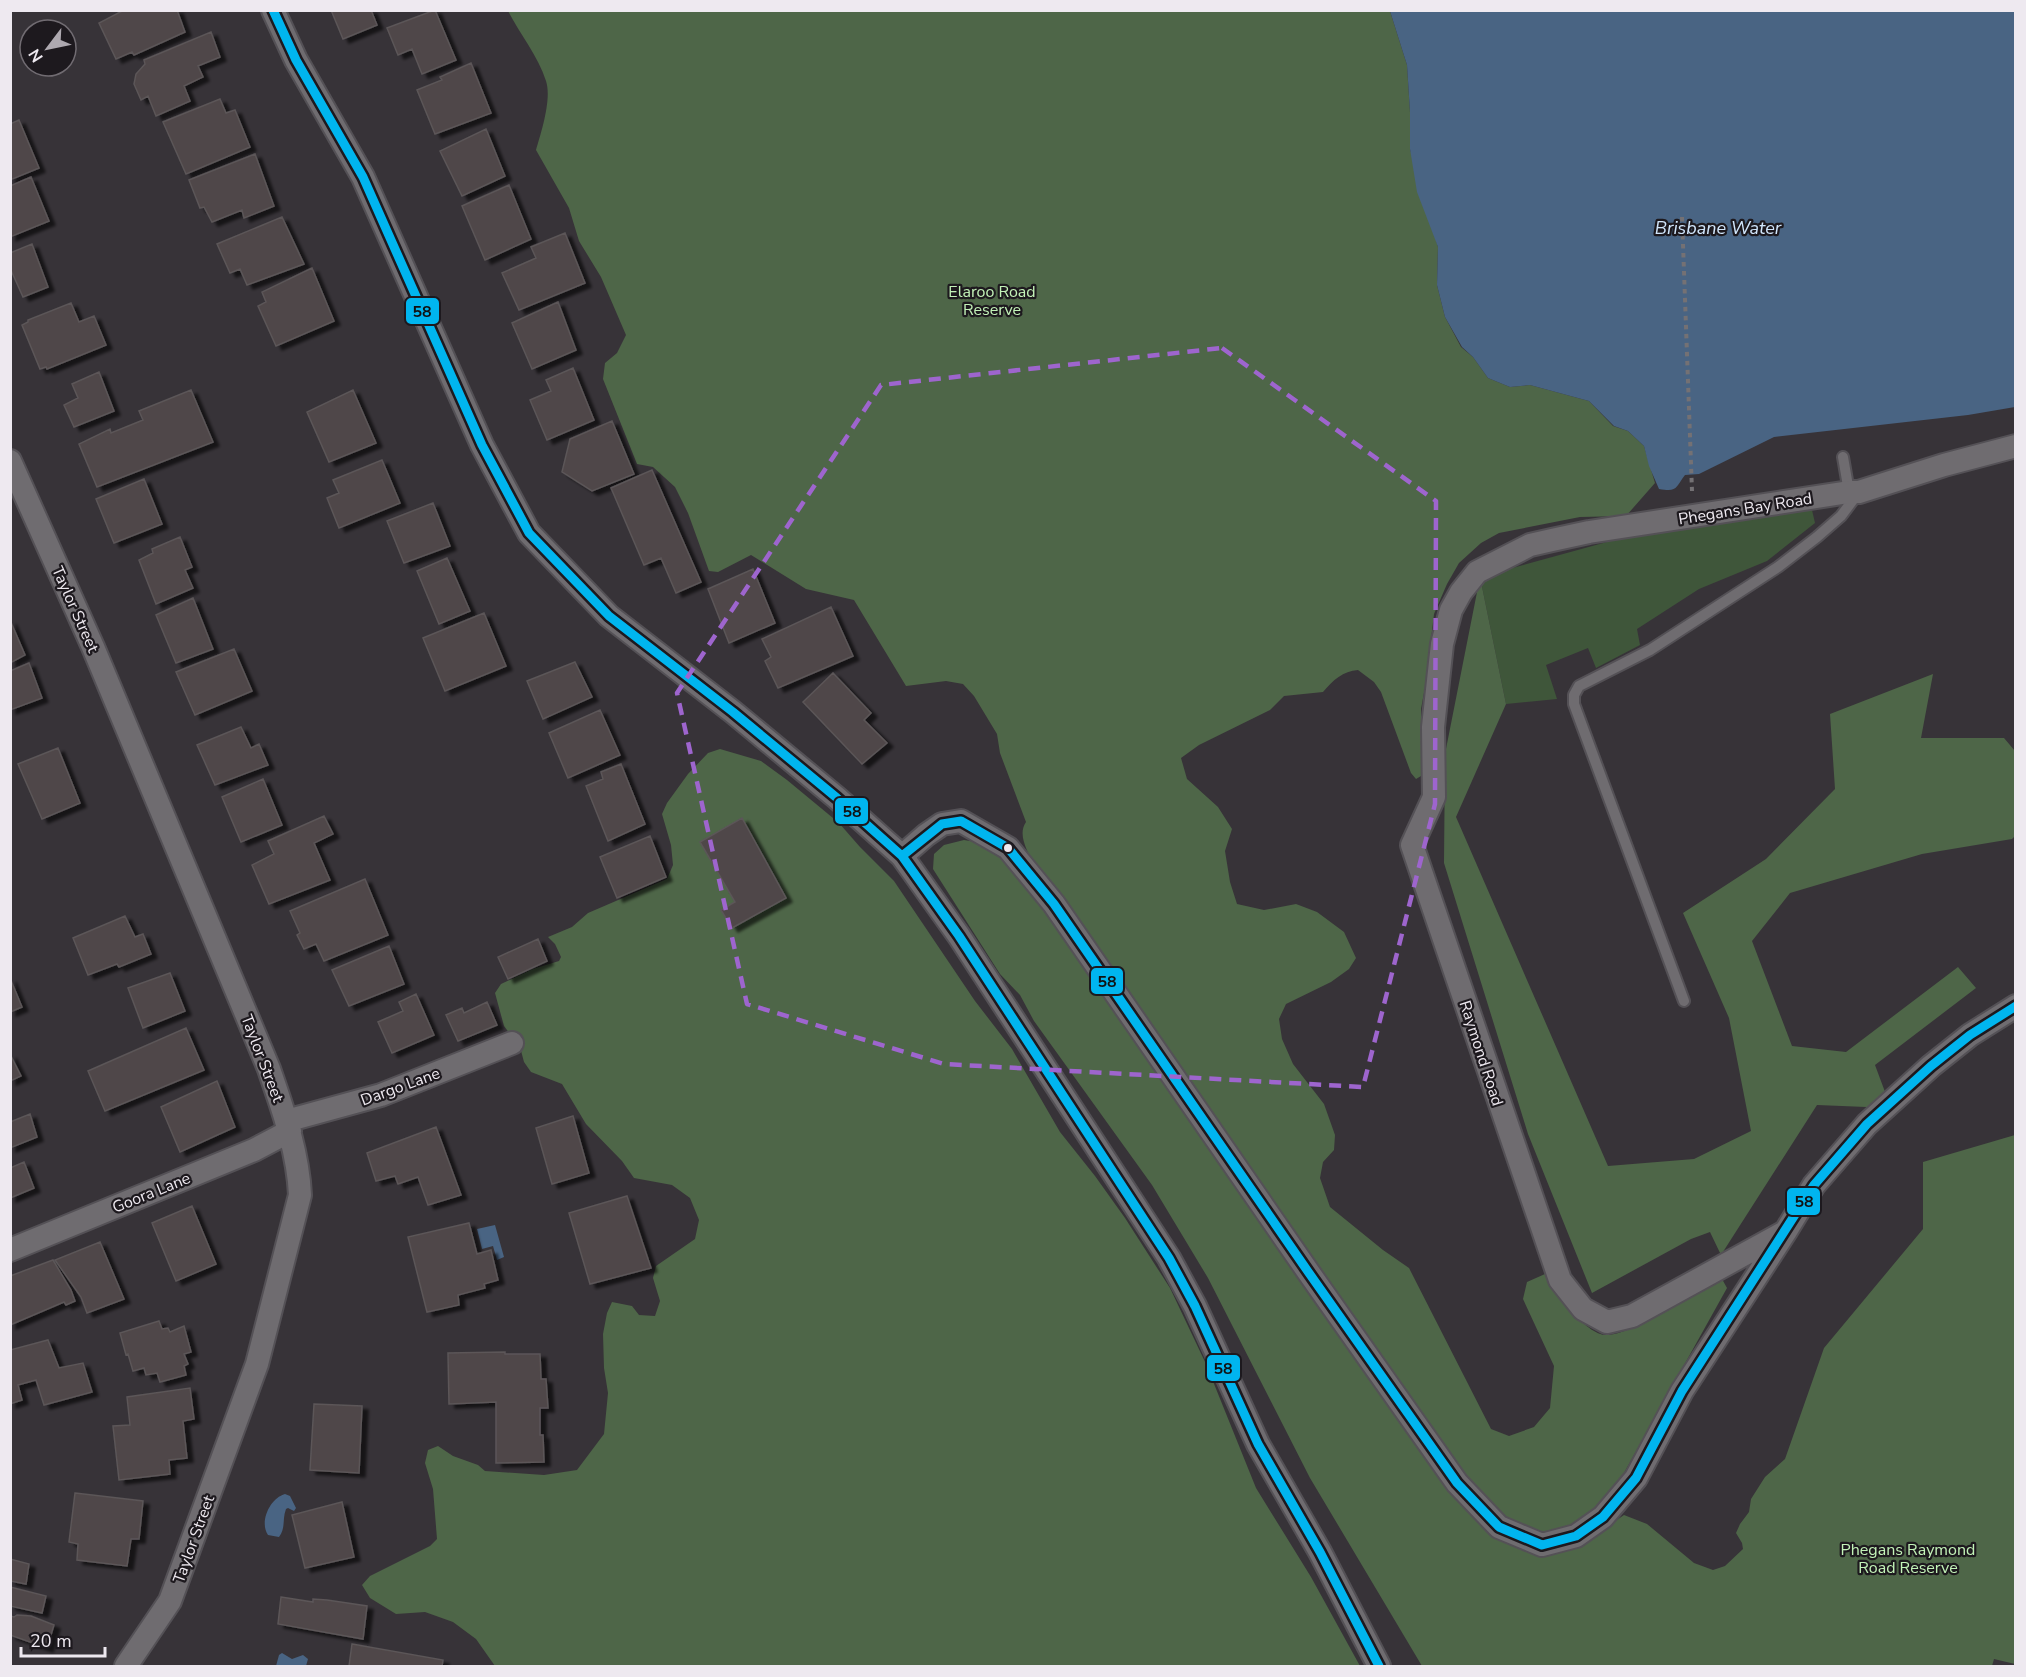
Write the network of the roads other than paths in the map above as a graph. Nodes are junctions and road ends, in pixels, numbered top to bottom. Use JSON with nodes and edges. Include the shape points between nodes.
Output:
{"nodes":[{"id":1,"x":273,"y":10,"type":"edge"},
{"id":2,"x":2016,"y":446,"type":"edge"},
{"id":3,"x":1843,"y":457,"type":"dead end"},
{"id":4,"x":10,"y":461,"type":"edge"},
{"id":5,"x":1854,"y":492,"type":"junction"},
{"id":6,"x":1477,"y":572,"type":"joint"},
{"id":7,"x":902,"y":856,"type":"junction"},
{"id":8,"x":1684,"y":1000,"type":"dead end"},
{"id":9,"x":2016,"y":1006,"type":"edge"},
{"id":10,"x":512,"y":1043,"type":"dead end"},
{"id":11,"x":288,"y":1126,"type":"junction"},
{"id":12,"x":1786,"y":1231,"type":"junction"},
{"id":13,"x":10,"y":1250,"type":"edge"},
{"id":14,"x":126,"y":1666,"type":"edge"},
{"id":15,"x":1379,"y":1666,"type":"edge"}],
"edges":[{"from":1,"to":7,"type":"street","via":[[296,60],[363,177],[482,445],[529,533],[609,616],[837,798]]},
{"from":2,"to":5,"type":"street","name":"Phegans Bay Road"},
{"from":3,"to":5,"type":"lane"},
{"from":4,"to":11,"type":"street","name":"Taylor Street","via":[[235,983]]},
{"from":5,"to":6,"type":"street","name":"Phegans Bay Road","via":[[1590,532],[1530,545]]},
{"from":5,"to":8,"type":"lane","via":[[1841,516],[1778,567],[1650,650],[1579,686],[1574,695],[1574,704]]},
{"from":6,"to":12,"type":"street","name":"Raymond Road","via":[[1451,610],[1442,644],[1433,728],[1434,797],[1412,845],[1560,1280],[1583,1309],[1607,1322],[1632,1316]]},
{"from":7,"to":12,"type":"street","via":[[926,835],[951,821],[962,820],[1008,848],[1054,904],[1457,1483],[1498,1527],[1542,1545],[1576,1536],[1603,1517],[1636,1478],[1682,1392]]},
{"from":7,"to":15,"type":"street","via":[[959,936],[1169,1258],[1258,1444]]},
{"from":9,"to":12,"type":"street","via":[[1970,1035],[1867,1124],[1814,1185]]},
{"from":10,"to":11,"type":"street","name":"Dargo Lane","via":[[381,1095]]},
{"from":11,"to":13,"type":"street","name":"Goora Lane","via":[[254,1150]]},
{"from":11,"to":14,"type":"street","name":"Taylor Street","via":[[300,1194],[259,1359],[170,1601]]}]}
